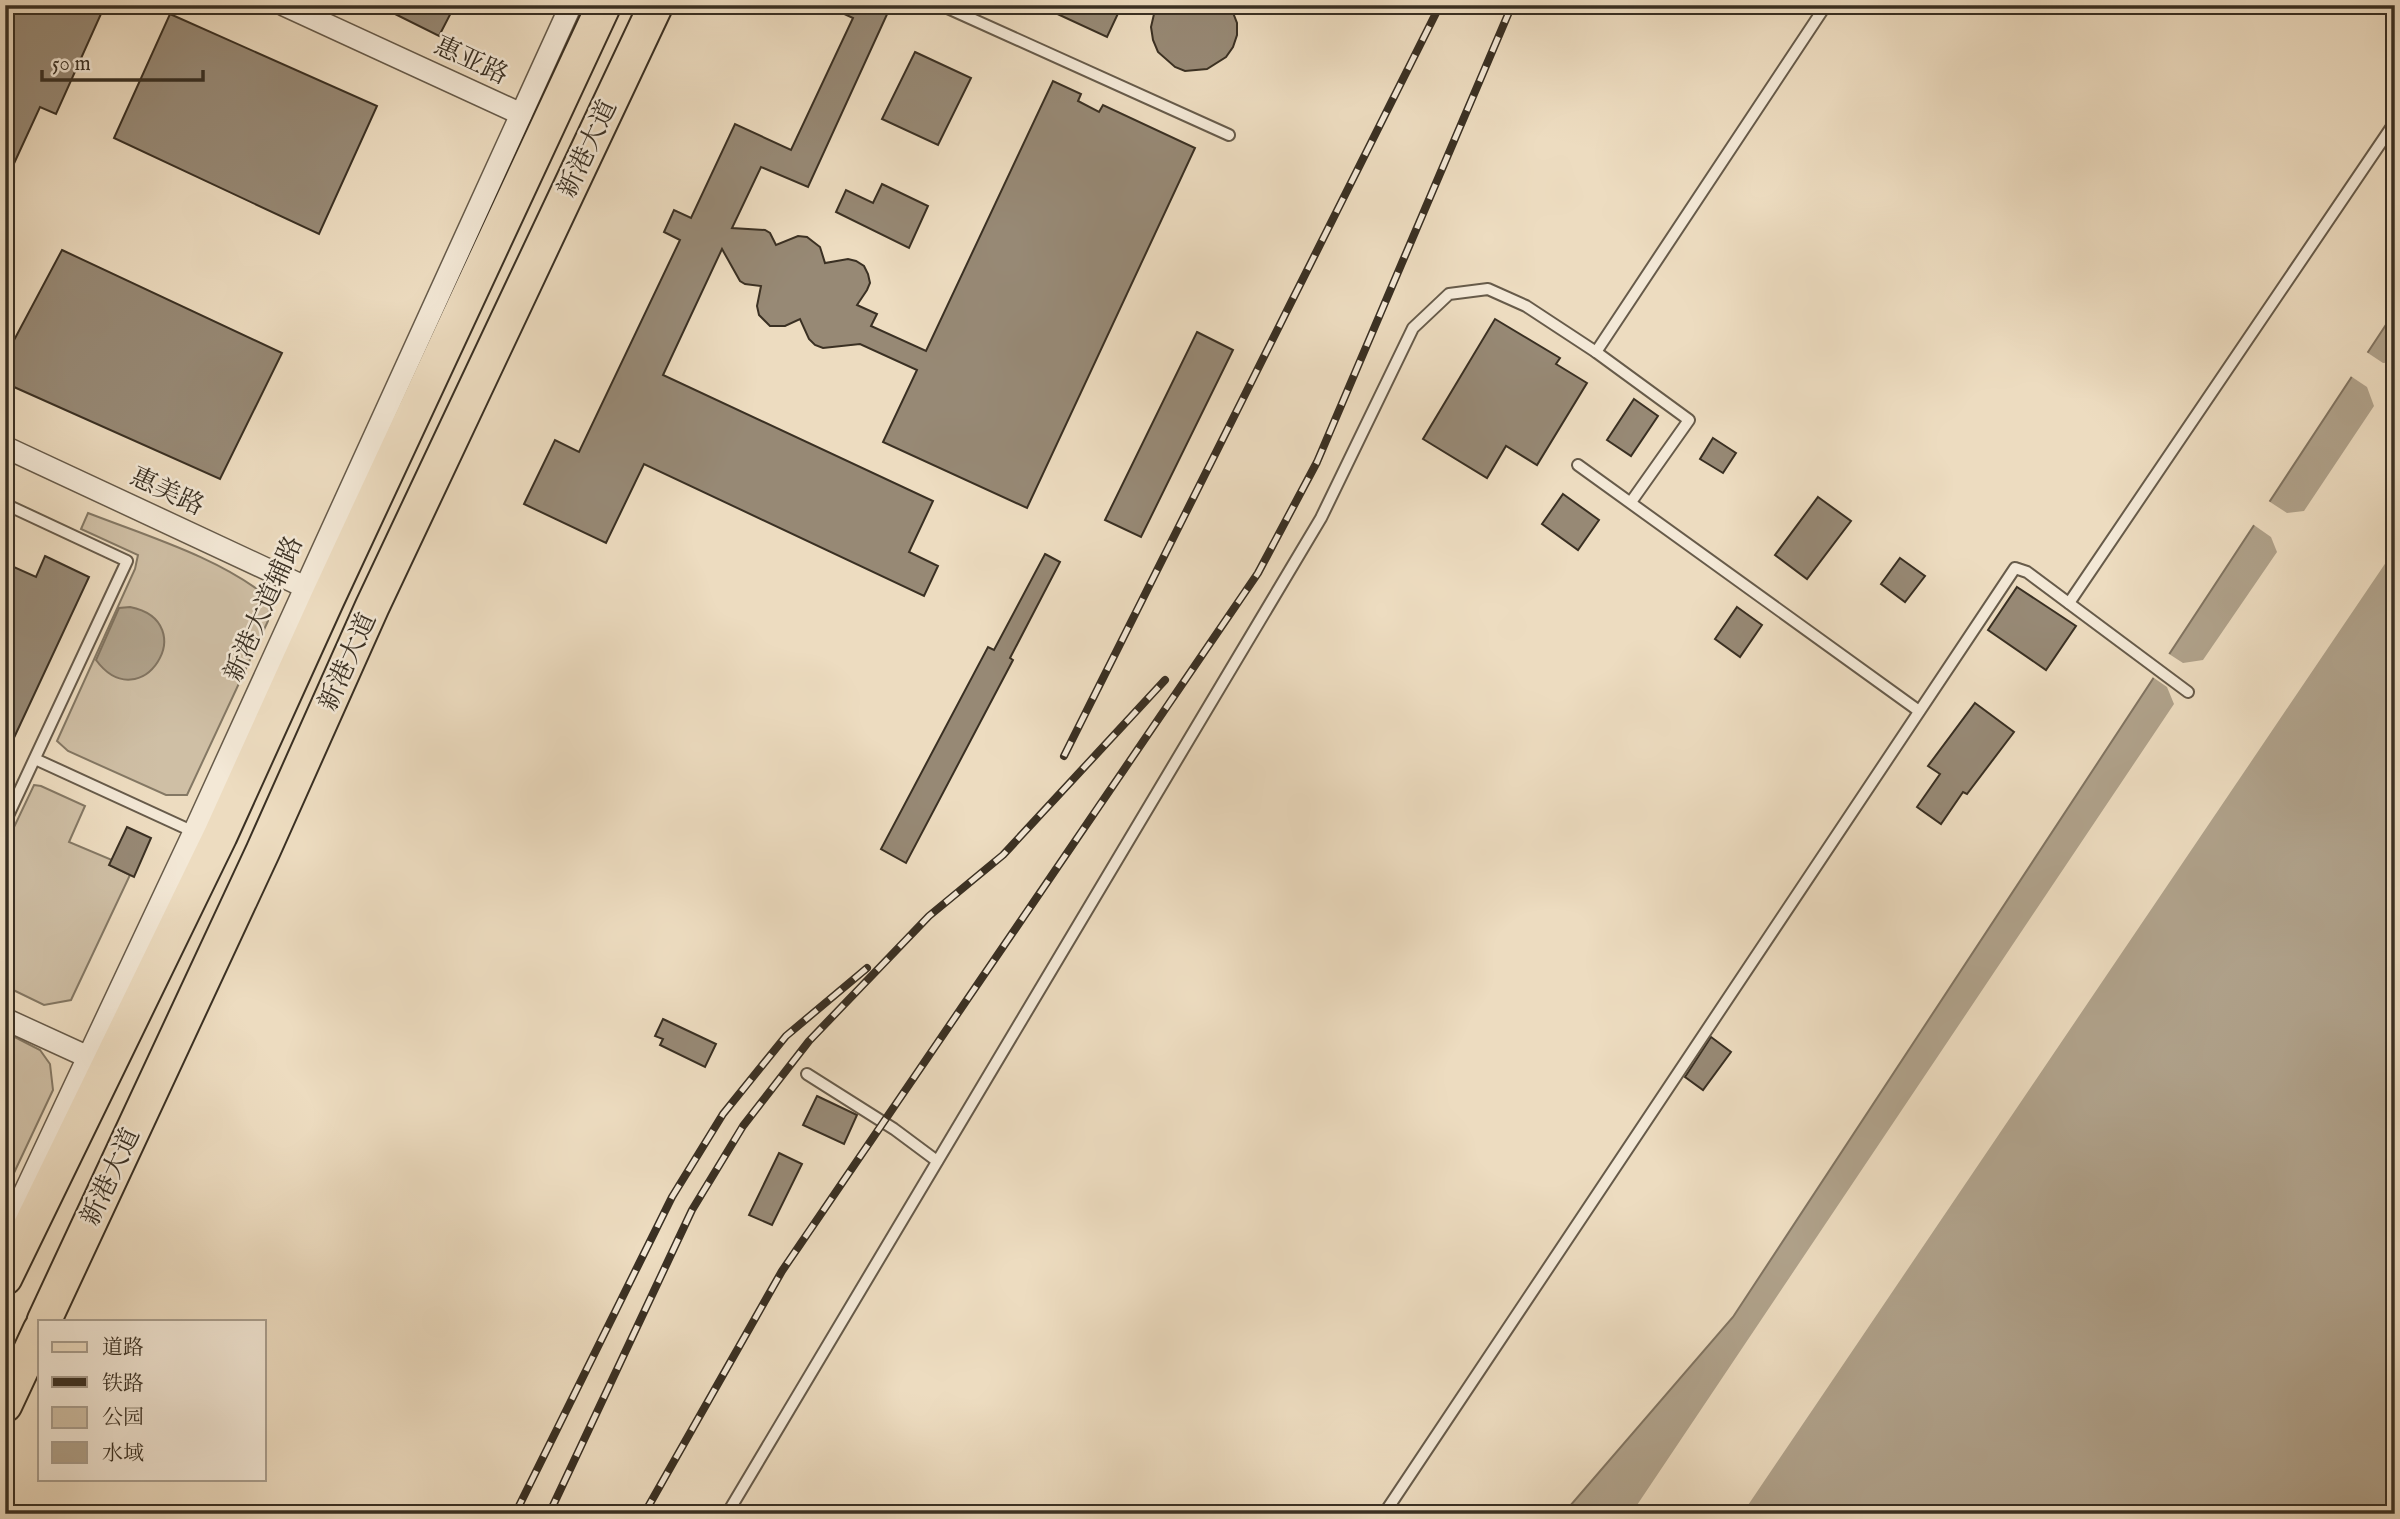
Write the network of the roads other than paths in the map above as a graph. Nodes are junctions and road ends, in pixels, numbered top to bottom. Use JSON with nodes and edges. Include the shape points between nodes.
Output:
{"nodes":[{"id":1,"x":284,"y":5,"type":"edge"},
{"id":2,"x":571,"y":5,"type":"edge"},
{"id":3,"x":604,"y":5,"type":"edge"},
{"id":4,"x":656,"y":5,"type":"edge"},
{"id":5,"x":941,"y":5,"type":"edge"},
{"id":6,"x":1826,"y":5,"type":"edge"},
{"id":7,"x":521,"y":114,"type":"junction"},
{"id":8,"x":2395,"y":122,"type":"edge"},
{"id":9,"x":1229,"y":135,"type":"dead end"},
{"id":10,"x":1596,"y":352,"type":"junction"},
{"id":11,"x":5,"y":447,"type":"edge"},
{"id":12,"x":1578,"y":465,"type":"dead end"},
{"id":13,"x":1631,"y":502,"type":"junction"},
{"id":14,"x":5,"y":504,"type":"edge"},
{"id":15,"x":305,"y":587,"type":"junction"},
{"id":16,"x":2069,"y":603,"type":"junction"},
{"id":17,"x":2188,"y":692,"type":"dead end"},
{"id":18,"x":1919,"y":711,"type":"junction"},
{"id":19,"x":35,"y":759,"type":"junction"},
{"id":20,"x":5,"y":822,"type":"edge"},
{"id":21,"x":194,"y":832,"type":"junction"},
{"id":22,"x":5,"y":1018,"type":"edge"},
{"id":23,"x":88,"y":1057,"type":"junction"},
{"id":24,"x":807,"y":1074,"type":"dead end"},
{"id":25,"x":937,"y":1161,"type":"junction"},
{"id":26,"x":5,"y":1234,"type":"edge"},
{"id":27,"x":5,"y":1278,"type":"edge"},
{"id":28,"x":44,"y":1320,"type":"edge"},
{"id":29,"x":38,"y":1334,"type":"edge"},
{"id":30,"x":5,"y":1405,"type":"edge"},
{"id":31,"x":727,"y":1514,"type":"edge"},
{"id":32,"x":1384,"y":1514,"type":"edge"}],
"edges":[{"from":1,"to":7,"type":"street","name":"惠亚路"},
{"from":2,"to":7,"type":"street","name":"新港大道辅路"},
{"from":3,"to":27,"type":"main road","name":"新港大道","via":[[220,836]]},
{"from":4,"to":28,"type":"main road","name":"新港大道","via":[[372,607]]},
{"from":5,"to":9,"type":"lane"},
{"from":6,"to":10,"type":"lane"},
{"from":7,"to":15,"type":"street","name":"新港大道辅路"},
{"from":8,"to":16,"type":"lane"},
{"from":10,"to":13,"type":"lane","via":[[1689,420]]},
{"from":10,"to":25,"type":"lane","via":[[1526,306],[1488,289],[1449,294],[1413,328],[1321,518]]},
{"from":11,"to":15,"type":"street","name":"惠美路"},
{"from":12,"to":13,"type":"lane"},
{"from":13,"to":18,"type":"lane"},
{"from":14,"to":19,"type":"lane","via":[[127,561]]},
{"from":15,"to":21,"type":"street","name":"新港大道辅路"},
{"from":16,"to":17,"type":"lane"},
{"from":16,"to":18,"type":"lane","via":[[2015,568]]},
{"from":18,"to":32,"type":"lane"},
{"from":19,"to":20,"type":"lane"},
{"from":19,"to":21,"type":"lane"},
{"from":21,"to":23,"type":"street","name":"新港大道辅路"},
{"from":22,"to":23,"type":"street"},
{"from":23,"to":26,"type":"street","name":"新港大道辅路"},
{"from":24,"to":25,"type":"lane"},
{"from":25,"to":31,"type":"lane"},
{"from":29,"to":30,"type":"main road"}]}
